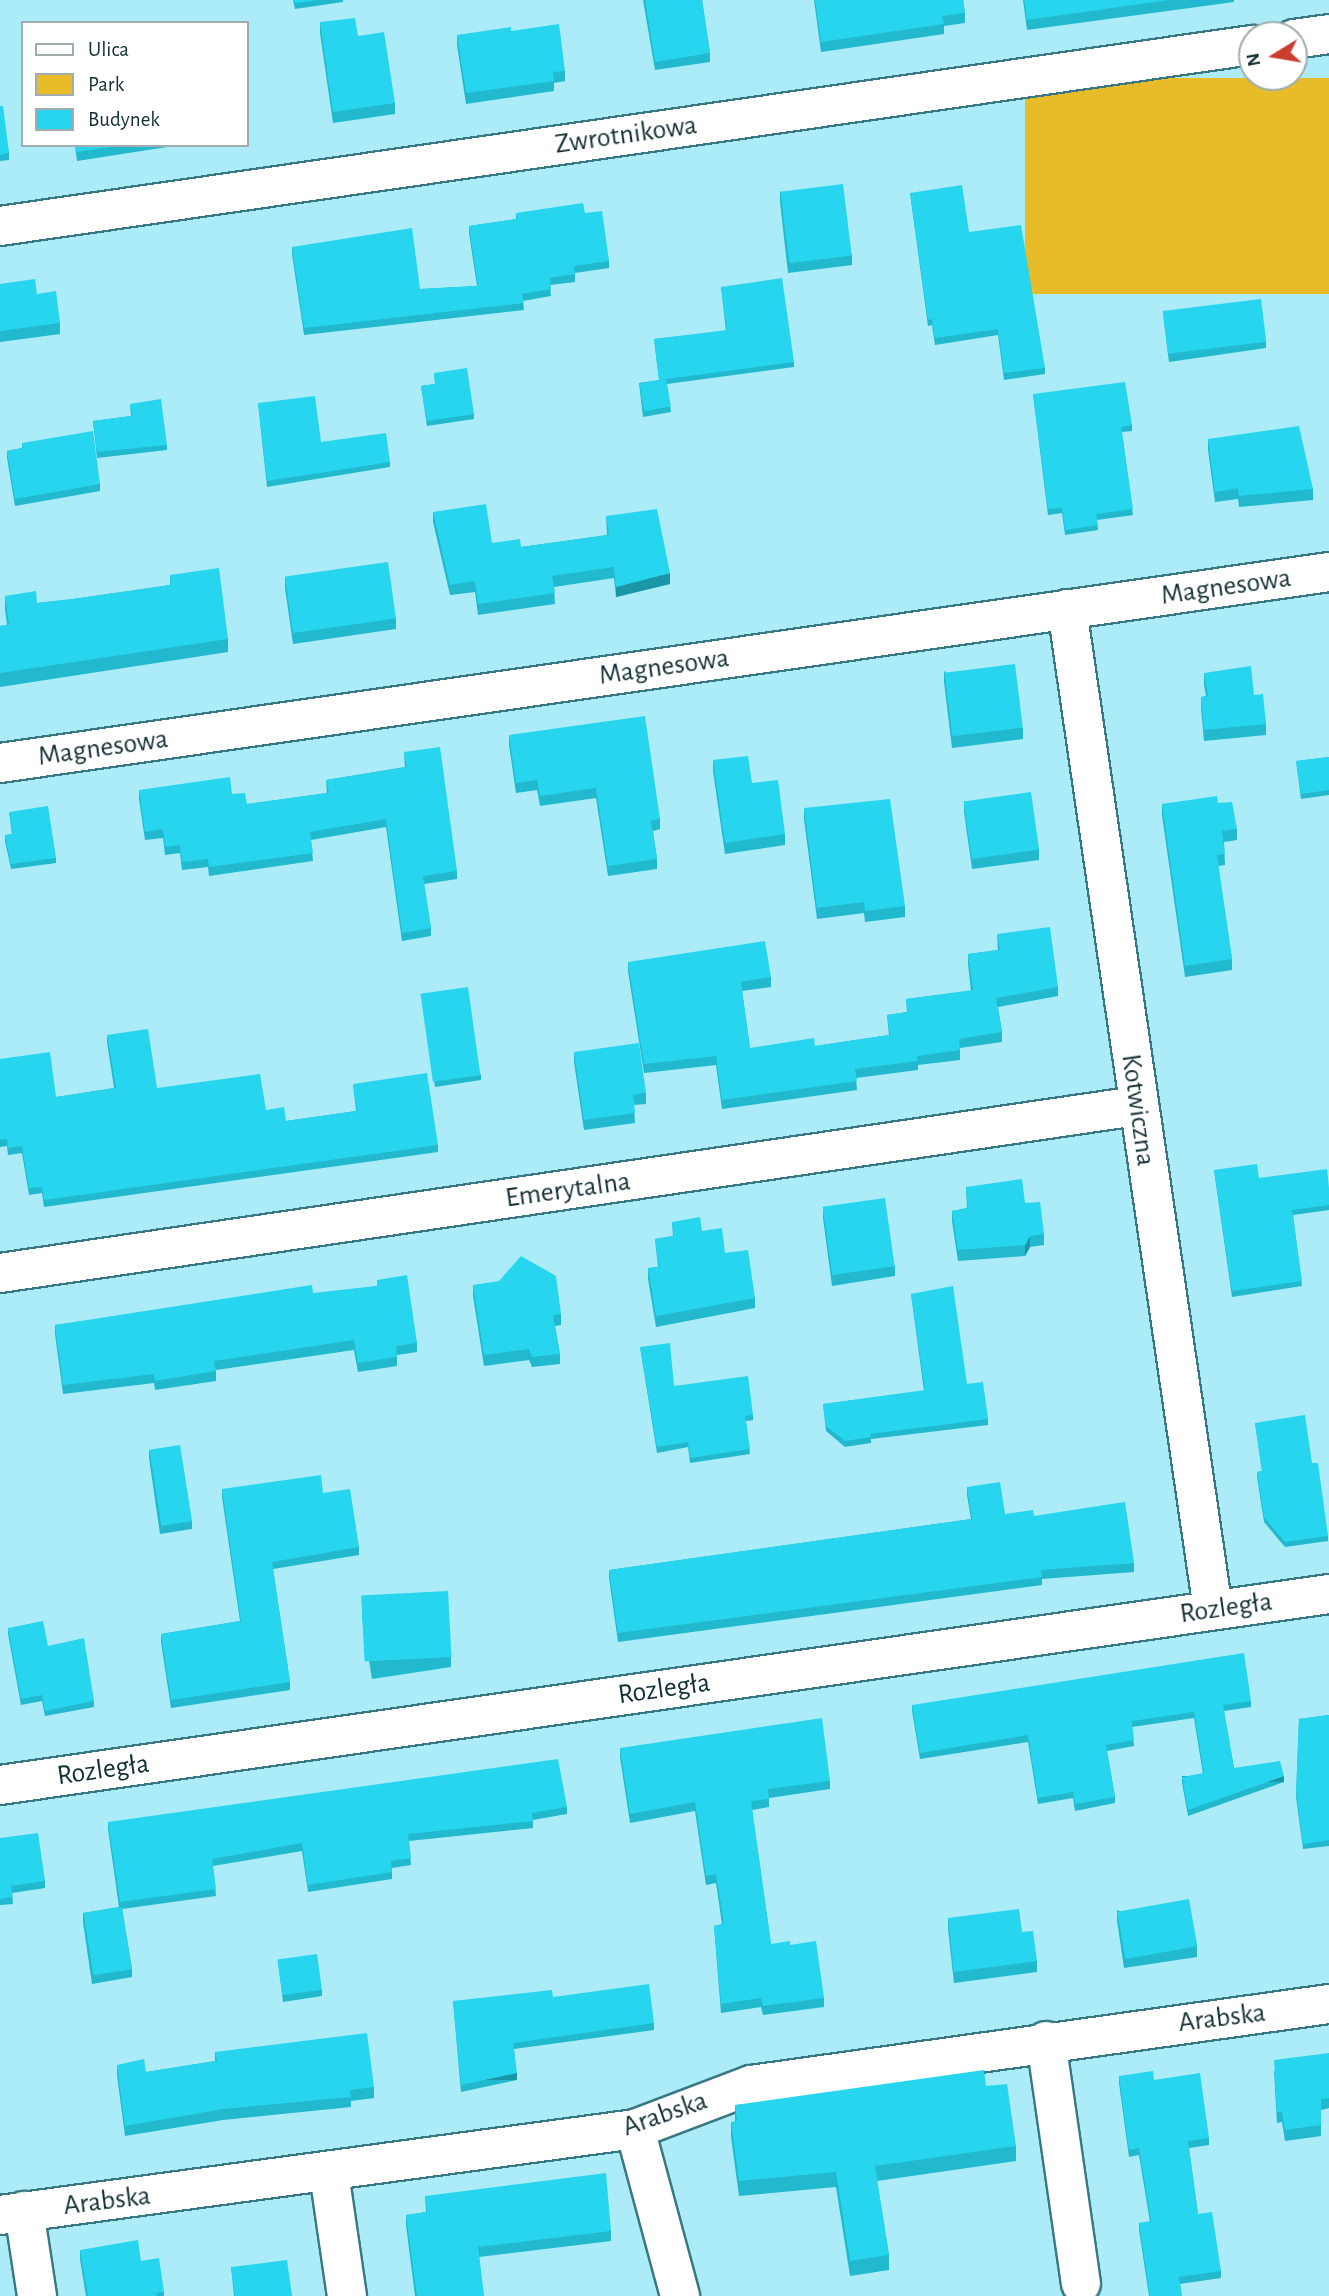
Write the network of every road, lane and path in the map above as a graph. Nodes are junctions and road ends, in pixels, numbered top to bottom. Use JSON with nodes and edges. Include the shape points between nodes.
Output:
{"nodes":[{"id":1,"x":1329,"y":34,"type":"edge"},
{"id":2,"x":1308,"y":37,"type":"edge"},
{"id":3,"x":1238,"y":47,"type":"edge"},
{"id":4,"x":0,"y":226,"type":"edge"},
{"id":5,"x":1329,"y":572,"type":"edge"},
{"id":6,"x":1067,"y":609,"type":"junction"},
{"id":7,"x":0,"y":763,"type":"edge"},
{"id":8,"x":1137,"y":1106,"type":"junction"},
{"id":9,"x":0,"y":1273,"type":"edge"},
{"id":10,"x":1329,"y":1594,"type":"edge"},
{"id":11,"x":1213,"y":1610,"type":"junction"},
{"id":12,"x":0,"y":1785,"type":"edge"},
{"id":13,"x":1329,"y":2004,"type":"edge"},
{"id":14,"x":1046,"y":2041,"type":"junction"},
{"id":15,"x":635,"y":2129,"type":"junction"},
{"id":16,"x":329,"y":2172,"type":"junction"},
{"id":17,"x":12,"y":2213,"type":"edge"},
{"id":18,"x":1081,"y":2283,"type":"dead end"},
{"id":19,"x":37,"y":2296,"type":"edge"},
{"id":20,"x":347,"y":2296,"type":"edge"},
{"id":21,"x":680,"y":2296,"type":"edge"}],
"edges":[{"from":1,"to":2,"type":"street"},
{"from":3,"to":4,"type":"street","name":"Zwrotnikowa"},
{"from":5,"to":6,"type":"street","name":"Magnesowa"},
{"from":6,"to":7,"type":"street","name":"Magnesowa"},
{"from":6,"to":8,"type":"street","name":"Kotwiczna"},
{"from":8,"to":9,"type":"street","name":"Emerytalna"},
{"from":8,"to":11,"type":"street","name":"Kotwiczna"},
{"from":10,"to":11,"type":"street","name":"Rozległa"},
{"from":11,"to":12,"type":"street","name":"Rozległa"},
{"from":13,"to":14,"type":"street","name":"Arabska"},
{"from":14,"to":15,"type":"street","name":"Arabska","via":[[737,2087]]},
{"from":14,"to":18,"type":"street"},
{"from":15,"to":16,"type":"street","name":"Arabska"},
{"from":15,"to":21,"type":"street"},
{"from":16,"to":17,"type":"street","name":"Arabska"},
{"from":16,"to":20,"type":"street"},
{"from":17,"to":19,"type":"street"}]}
